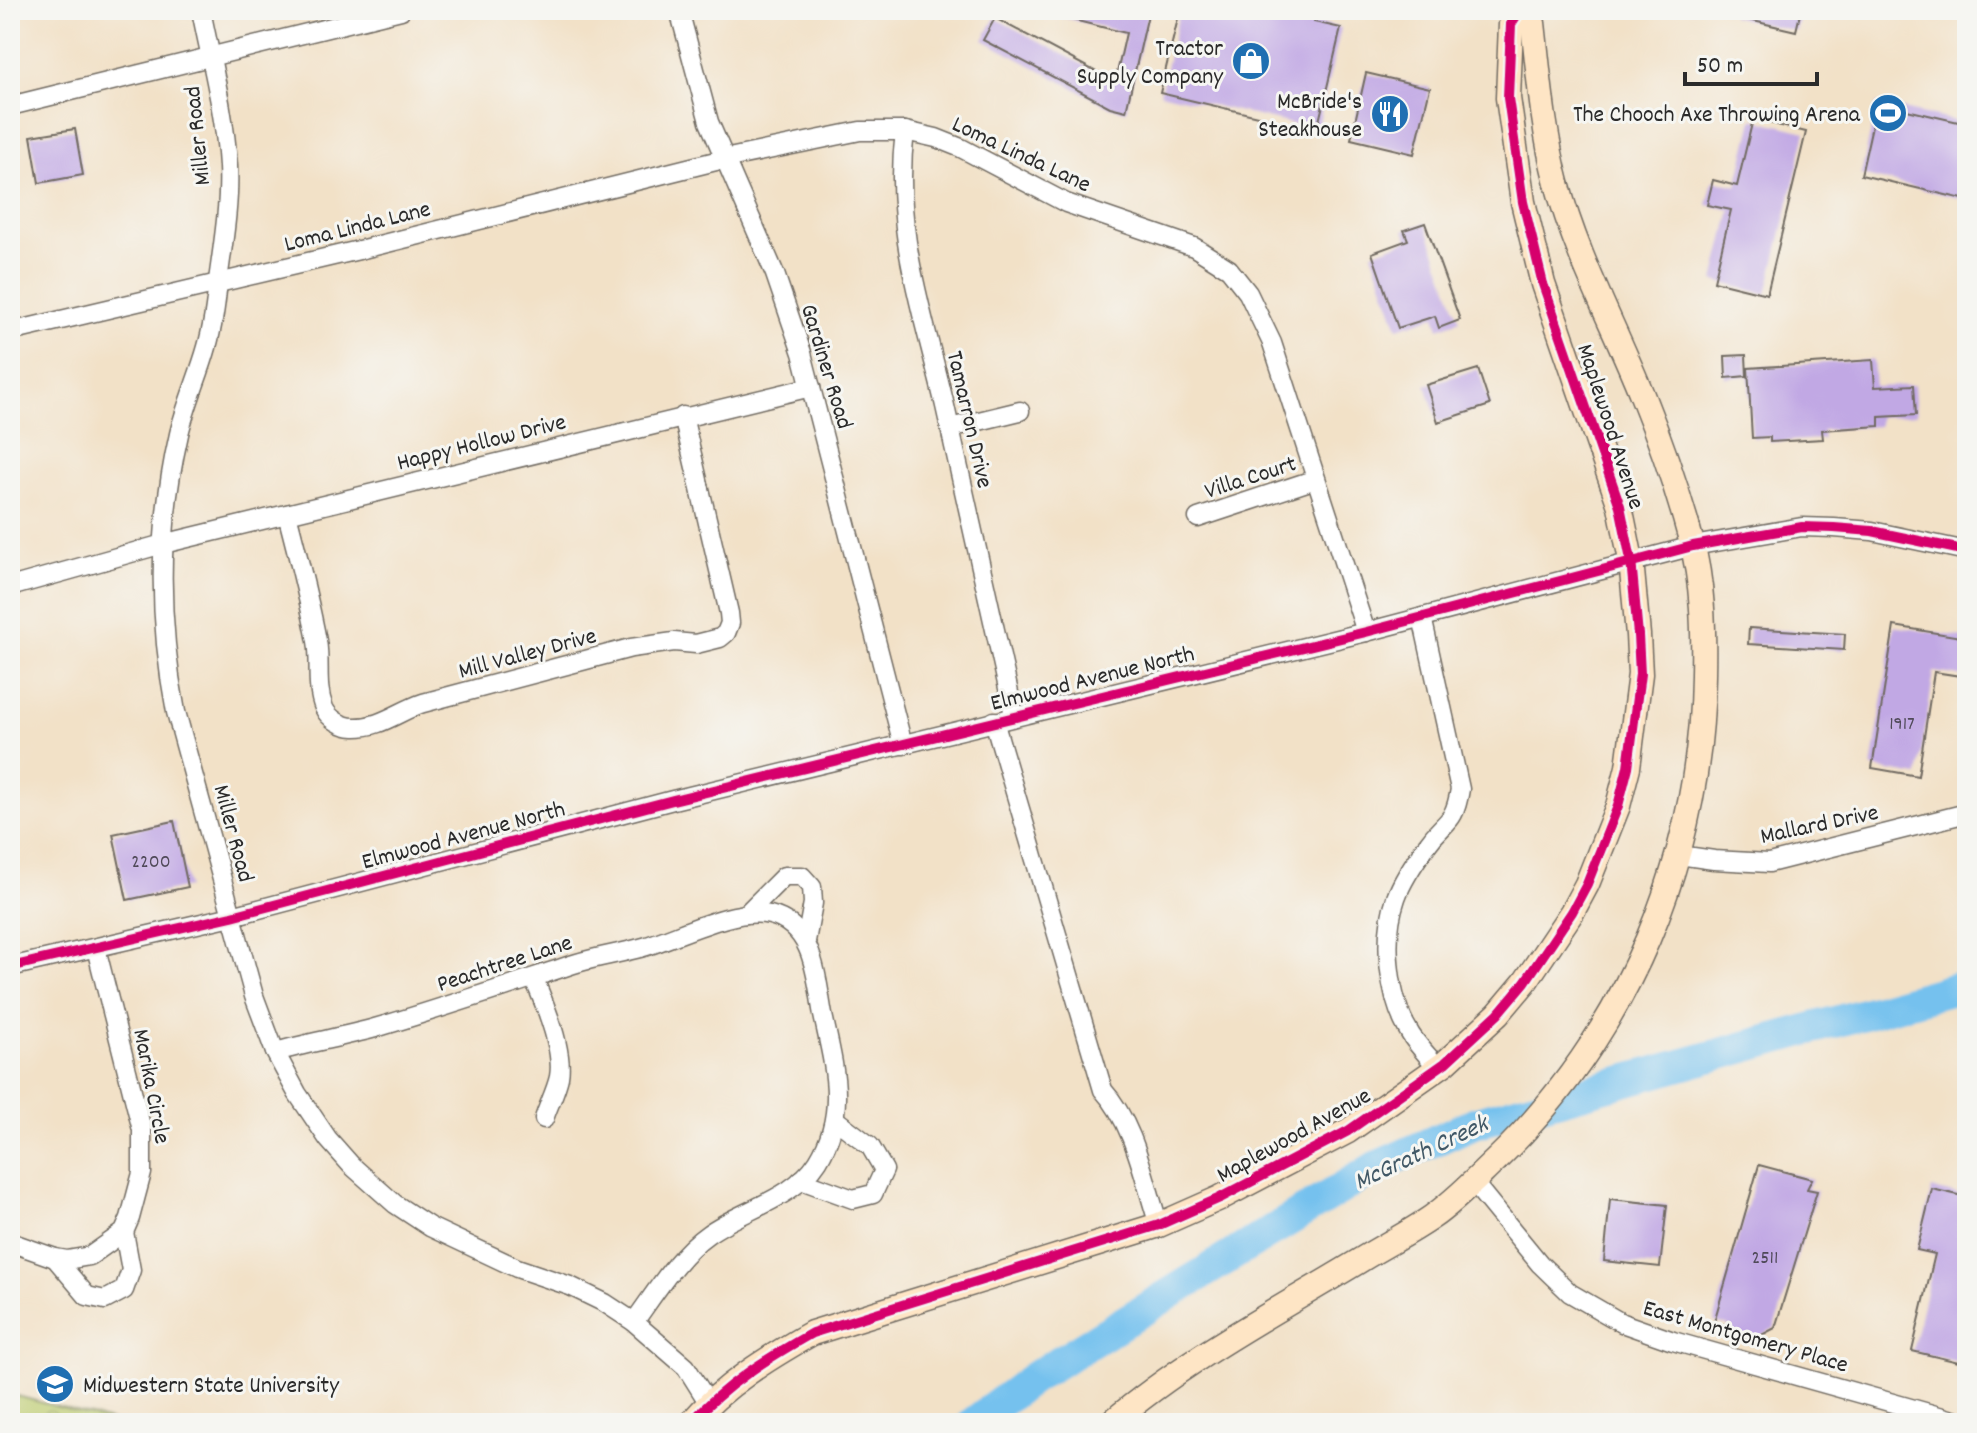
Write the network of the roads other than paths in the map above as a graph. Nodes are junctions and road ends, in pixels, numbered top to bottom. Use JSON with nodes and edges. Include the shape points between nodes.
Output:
{"nodes":[{"id":1,"x":201,"y":10,"type":"edge"},
{"id":2,"x":401,"y":10,"type":"edge"},
{"id":3,"x":679,"y":10,"type":"edge"},
{"id":4,"x":1520,"y":10,"type":"edge"},
{"id":5,"x":1526,"y":10,"type":"edge"},
{"id":6,"x":211,"y":57,"type":"junction"},
{"id":7,"x":10,"y":106,"type":"edge"},
{"id":8,"x":905,"y":131,"type":"junction"},
{"id":9,"x":724,"y":159,"type":"junction"},
{"id":10,"x":218,"y":282,"type":"junction"},
{"id":11,"x":10,"y":332,"type":"edge"},
{"id":12,"x":811,"y":387,"type":"junction"},
{"id":13,"x":1020,"y":411,"type":"dead end"},
{"id":14,"x":683,"y":416,"type":"junction"},
{"id":15,"x":950,"y":428,"type":"junction"},
{"id":16,"x":1316,"y":479,"type":"junction"},
{"id":17,"x":287,"y":514,"type":"junction"},
{"id":18,"x":1198,"y":518,"type":"dead end"},
{"id":19,"x":163,"y":544,"type":"junction"},
{"id":20,"x":1693,"y":546,"type":"junction"},
{"id":21,"x":1967,"y":551,"type":"edge"},
{"id":22,"x":1631,"y":560,"type":"junction"},
{"id":23,"x":10,"y":587,"type":"edge"},
{"id":24,"x":1422,"y":617,"type":"junction"},
{"id":25,"x":1366,"y":632,"type":"junction"},
{"id":26,"x":1014,"y":715,"type":"junction"},
{"id":27,"x":994,"y":721,"type":"junction"},
{"id":28,"x":903,"y":745,"type":"junction"},
{"id":29,"x":1967,"y":813,"type":"edge"},
{"id":30,"x":1679,"y":855,"type":"junction"},
{"id":31,"x":746,"y":914,"type":"junction"},
{"id":32,"x":232,"y":916,"type":"junction"},
{"id":33,"x":806,"y":941,"type":"junction"},
{"id":34,"x":96,"y":948,"type":"junction"},
{"id":35,"x":10,"y":967,"type":"edge"},
{"id":36,"x":534,"y":979,"type":"junction"},
{"id":37,"x":275,"y":1052,"type":"junction"},
{"id":38,"x":1438,"y":1068,"type":"junction"},
{"id":39,"x":544,"y":1119,"type":"dead end"},
{"id":40,"x":836,"y":1120,"type":"junction"},
{"id":41,"x":801,"y":1180,"type":"junction"},
{"id":42,"x":1473,"y":1182,"type":"junction"},
{"id":43,"x":1159,"y":1225,"type":"junction"},
{"id":44,"x":124,"y":1232,"type":"junction"},
{"id":45,"x":10,"y":1242,"type":"edge"},
{"id":46,"x":55,"y":1258,"type":"junction"},
{"id":47,"x":634,"y":1322,"type":"junction"},
{"id":48,"x":708,"y":1402,"type":"junction"},
{"id":49,"x":691,"y":1423,"type":"edge"},
{"id":50,"x":1111,"y":1423,"type":"edge"},
{"id":51,"x":1964,"y":1423,"type":"edge"}],
"edges":[{"from":1,"to":6,"type":"street","name":"Miller Road"},
{"from":2,"to":6,"type":"street"},
{"from":3,"to":9,"type":"street","name":"Gardiner Road"},
{"from":4,"to":22,"type":"street","name":"Maplewood Avenue","via":[[1511,24],[1508,98],[1526,217],[1543,284],[1620,506]]},
{"from":5,"to":20,"type":"street","name":"Maplewood Avenue","via":[[1533,23],[1544,126],[1566,213],[1642,394]]},
{"from":6,"to":7,"type":"street"},
{"from":6,"to":10,"type":"street","name":"Miller Road","via":[[228,168]]},
{"from":8,"to":9,"type":"street","name":"Loma Linda Lane","via":[[860,131]]},
{"from":8,"to":15,"type":"street","name":"Tamarron Drive","via":[[903,223]]},
{"from":8,"to":16,"type":"street","name":"Loma Linda Lane","via":[[961,148],[1066,203],[1194,247],[1229,269],[1248,293],[1272,343]]},
{"from":9,"to":10,"type":"street","name":"Loma Linda Lane"},
{"from":9,"to":12,"type":"street","name":"Gardiner Road","via":[[775,274]]},
{"from":10,"to":11,"type":"street","name":"Loma Linda Lane"},
{"from":10,"to":19,"type":"street","name":"Miller Road","via":[[208,345],[167,486]]},
{"from":12,"to":14,"type":"street","name":"Happy Hollow Drive"},
{"from":12,"to":28,"type":"street","name":"Gardiner Road"},
{"from":13,"to":15,"type":"street"},
{"from":14,"to":17,"type":"street","name":"Happy Hollow Drive"},
{"from":14,"to":17,"type":"street","name":"Mill Valley Drive","via":[[729,613],[726,633],[696,644],[631,648],[403,709],[382,723],[353,727],[326,712],[317,675],[318,645]]},
{"from":15,"to":26,"type":"street","name":"Tamarron Drive"},
{"from":16,"to":18,"type":"street","name":"Villa Court"},
{"from":16,"to":25,"type":"street","name":"Loma Linda Lane"},
{"from":17,"to":19,"type":"street","name":"Happy Hollow Drive"},
{"from":19,"to":23,"type":"street","name":"Happy Hollow Drive"},
{"from":19,"to":32,"type":"street","name":"Miller Road","via":[[171,683]]},
{"from":20,"to":21,"type":"street","name":"Elmwood Avenue North","via":[[1802,527],[1872,531]]},
{"from":20,"to":22,"type":"street","name":"Elmwood Avenue North"},
{"from":20,"to":30,"type":"street","name":"Maplewood Avenue","via":[[1704,629],[1703,716]]},
{"from":22,"to":24,"type":"street","name":"Elmwood Avenue North"},
{"from":22,"to":38,"type":"street","name":"Maplewood Avenue","via":[[1640,674],[1618,806],[1587,884],[1525,982]]},
{"from":24,"to":25,"type":"street","name":"Elmwood Avenue North"},
{"from":24,"to":38,"type":"street","via":[[1460,789],[1457,809],[1428,843],[1396,898],[1388,962],[1410,1034]]},
{"from":25,"to":26,"type":"street","name":"Elmwood Avenue North"},
{"from":26,"to":27,"type":"street","name":"Elmwood Avenue North"},
{"from":27,"to":28,"type":"street","name":"Elmwood Avenue North"},
{"from":27,"to":43,"type":"street","via":[[1103,1090],[1127,1128]]},
{"from":28,"to":32,"type":"street","name":"Elmwood Avenue North"},
{"from":29,"to":30,"type":"street","name":"Mallard Drive","via":[[1769,863]]},
{"from":30,"to":42,"type":"street","name":"Maplewood Avenue","via":[[1642,956],[1604,1027],[1530,1126]]},
{"from":31,"to":33,"type":"street","name":"Peachtree Lane","via":[[770,915]]},
{"from":31,"to":33,"type":"street","name":"Peachtree Lane","via":[[784,876],[802,876],[812,887],[813,903]]},
{"from":31,"to":36,"type":"street","name":"Peachtree Lane"},
{"from":32,"to":34,"type":"street","name":"Elmwood Avenue North"},
{"from":32,"to":37,"type":"street","name":"Miller Road"},
{"from":33,"to":40,"type":"street","name":"Peachtree Lane","via":[[833,1062]]},
{"from":34,"to":35,"type":"street","name":"Elmwood Avenue North"},
{"from":34,"to":44,"type":"street","name":"Marika Circle","via":[[142,1130],[142,1173]]},
{"from":36,"to":37,"type":"street","name":"Peachtree Lane"},
{"from":36,"to":39,"type":"street","via":[[559,1060],[559,1077]]},
{"from":37,"to":47,"type":"street","name":"Miller Road","via":[[328,1139],[395,1204],[473,1249],[570,1286]]},
{"from":38,"to":43,"type":"street","name":"Maplewood Avenue","via":[[1348,1131]]},
{"from":40,"to":41,"type":"street","name":"Peachtree Lane","via":[[816,1164]]},
{"from":40,"to":41,"type":"street","via":[[870,1146],[884,1170],[873,1194],[853,1199]]},
{"from":41,"to":47,"type":"street","name":"Peachtree Lane","via":[[705,1236]]},
{"from":42,"to":50,"type":"street","name":"Maplewood Avenue","via":[[1433,1216],[1201,1356]]},
{"from":42,"to":51,"type":"street","name":"East Montgomery Place","via":[[1570,1293],[1622,1323]]},
{"from":43,"to":48,"type":"street","name":"Maplewood Avenue","via":[[812,1333]]},
{"from":44,"to":46,"type":"street","via":[[90,1256]]},
{"from":44,"to":46,"type":"street","name":"Marika Circle","via":[[131,1270],[124,1290],[105,1300],[87,1296]]},
{"from":45,"to":46,"type":"street"},
{"from":47,"to":48,"type":"street","name":"Miller Road","via":[[686,1367]]},
{"from":48,"to":49,"type":"street","name":"Maplewood Avenue"}]}
